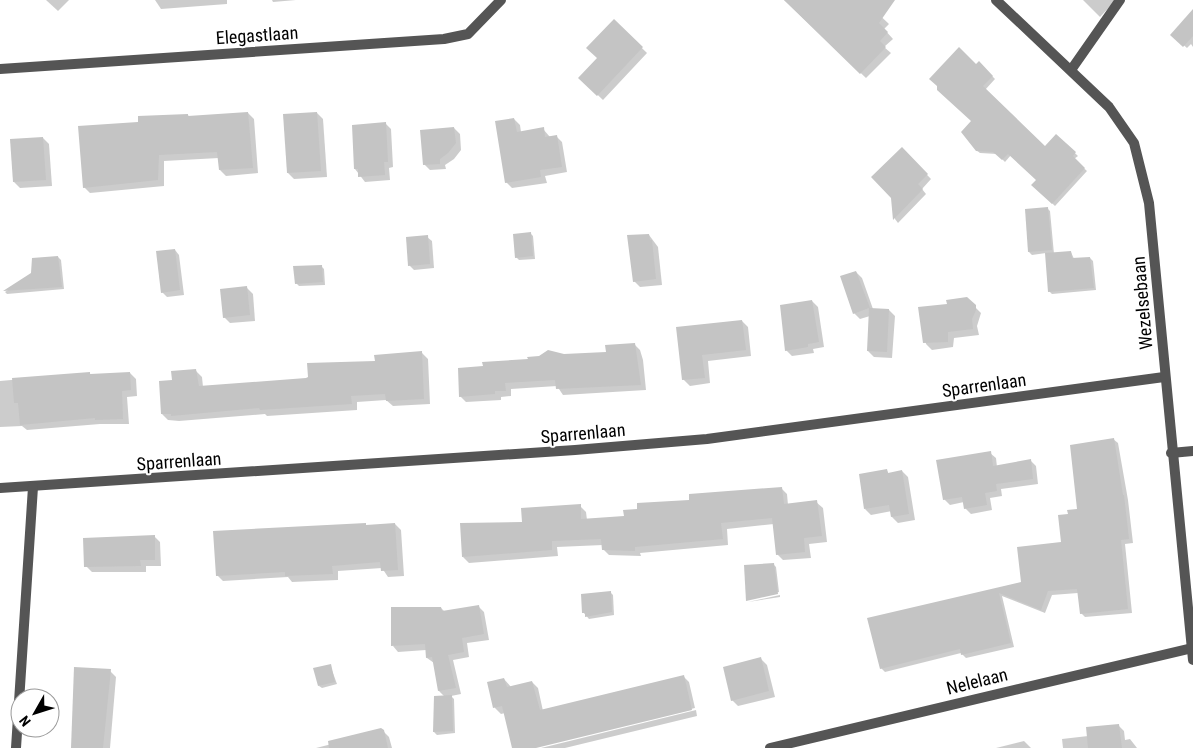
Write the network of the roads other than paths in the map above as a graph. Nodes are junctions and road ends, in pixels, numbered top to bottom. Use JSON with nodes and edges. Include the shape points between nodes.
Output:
{"nodes":[{"id":1,"x":501,"y":0,"type":"edge"},
{"id":2,"x":996,"y":0,"type":"edge"},
{"id":3,"x":1120,"y":0,"type":"edge"},
{"id":4,"x":0,"y":69,"type":"edge"},
{"id":5,"x":1071,"y":70,"type":"junction"},
{"id":6,"x":1164,"y":377,"type":"junction"},
{"id":7,"x":1193,"y":451,"type":"edge"},
{"id":8,"x":1172,"y":454,"type":"junction"},
{"id":9,"x":33,"y":487,"type":"junction"},
{"id":10,"x":0,"y":488,"type":"edge"},
{"id":11,"x":1192,"y":648,"type":"edge"},
{"id":12,"x":1193,"y":660,"type":"edge"},
{"id":13,"x":16,"y":748,"type":"edge"},
{"id":14,"x":770,"y":748,"type":"edge"}],
"edges":[{"from":1,"to":4,"type":"street","name":"Elegastlaan","via":[[468,34],[444,39]]},
{"from":2,"to":5,"type":"street","name":"Wezelsebaan"},
{"from":3,"to":5,"type":"street"},
{"from":5,"to":6,"type":"street","name":"Wezelsebaan","via":[[1109,107],[1134,143],[1149,203]]},
{"from":6,"to":8,"type":"street","name":"Wezelsebaan"},
{"from":6,"to":9,"type":"street","name":"Sparrenlaan","via":[[707,439]]},
{"from":7,"to":8,"type":"street"},
{"from":8,"to":11,"type":"street","name":"Wezelsebaan"},
{"from":9,"to":10,"type":"street","name":"Sparrenlaan"},
{"from":9,"to":13,"type":"street"},
{"from":11,"to":12,"type":"street","name":"Wezelsebaan"},
{"from":11,"to":14,"type":"street","name":"Nelelaan"}]}
